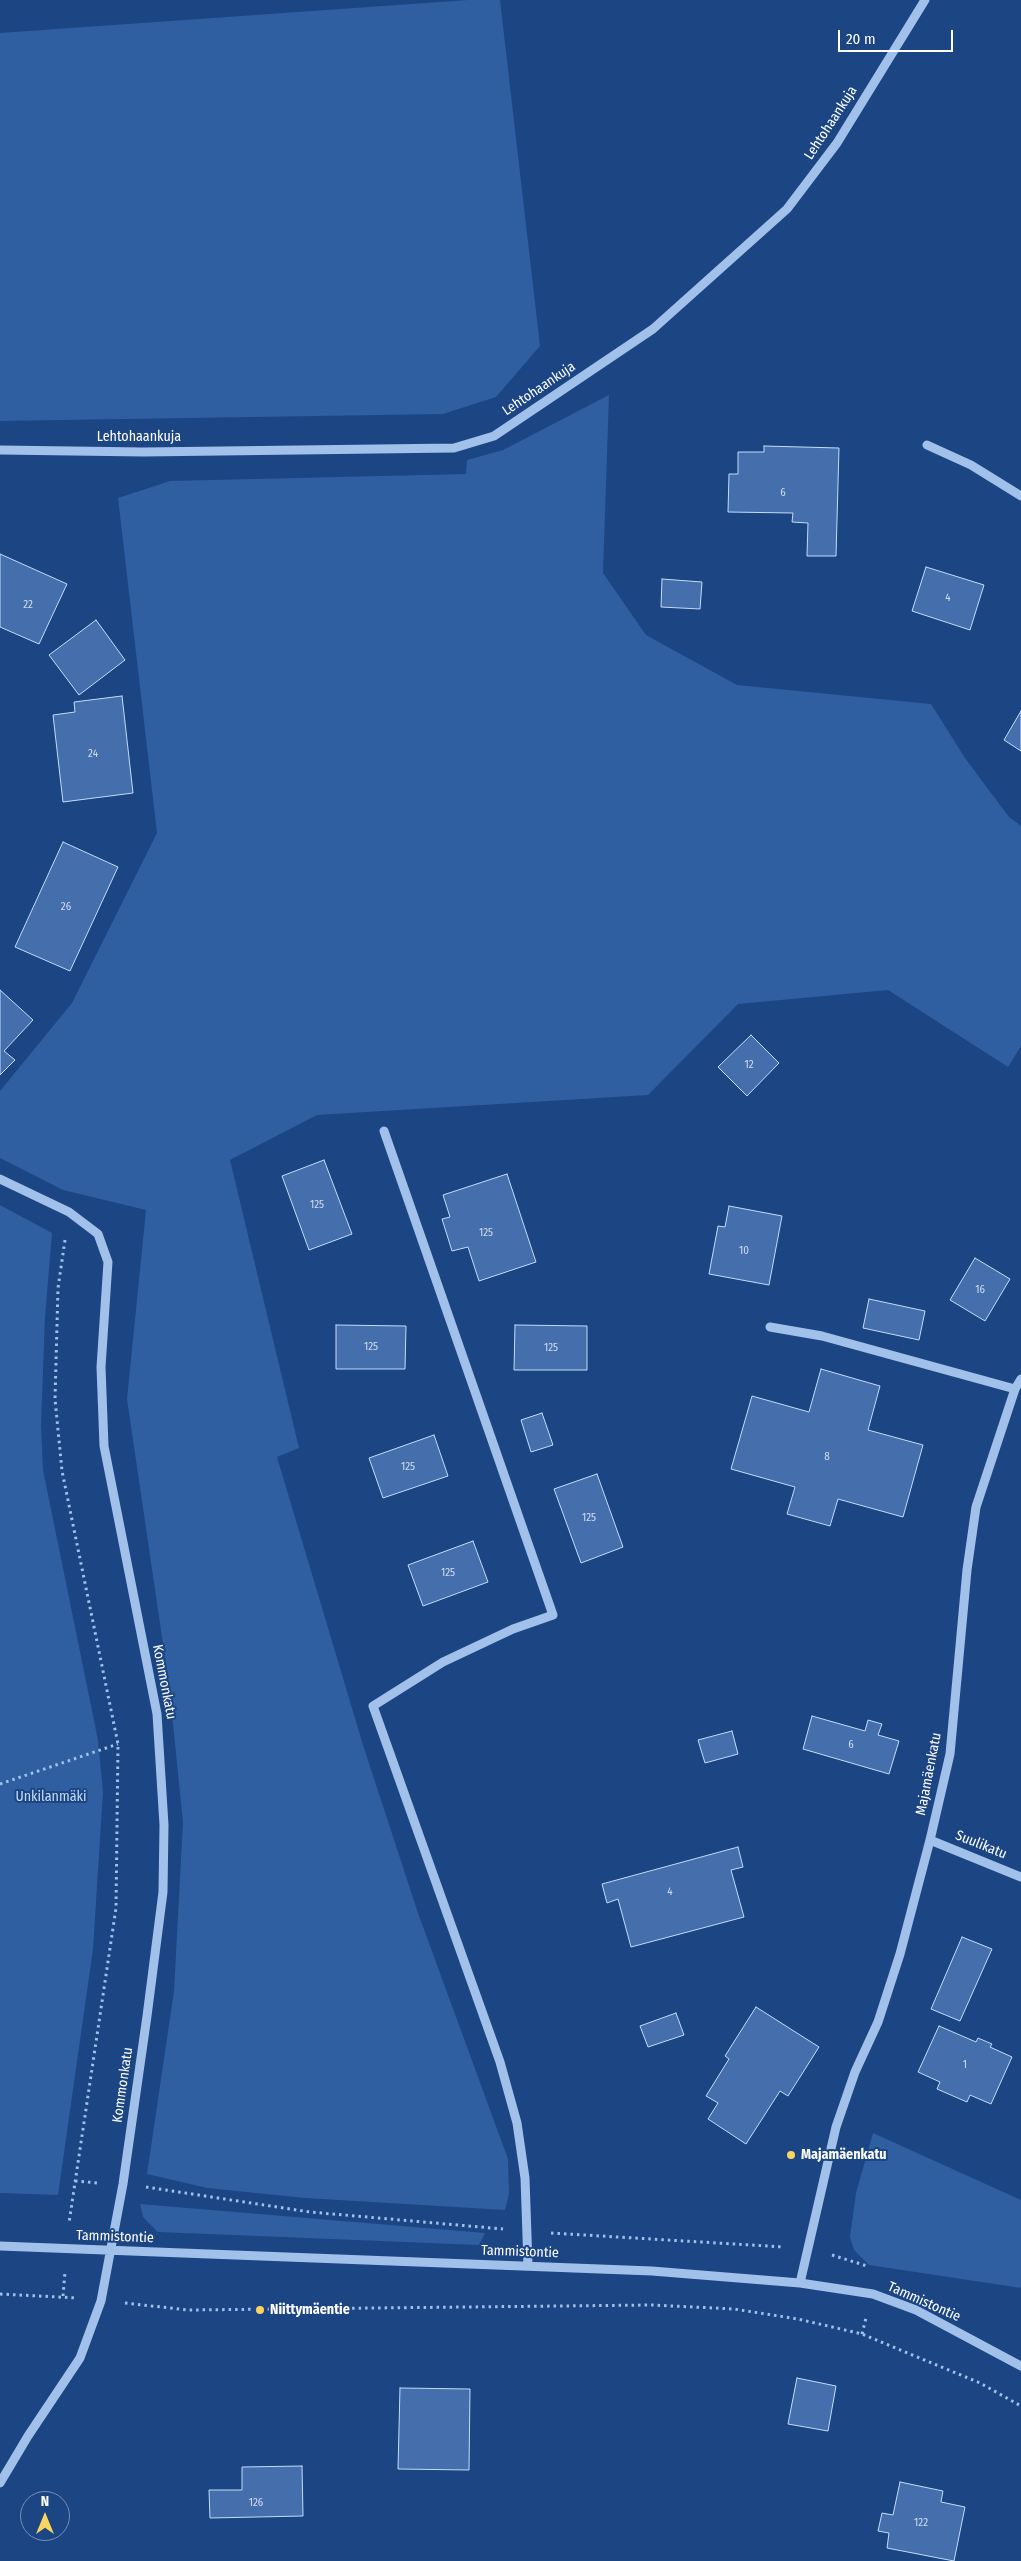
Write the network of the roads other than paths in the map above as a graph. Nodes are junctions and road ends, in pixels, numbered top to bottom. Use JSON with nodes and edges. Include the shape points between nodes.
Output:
{"nodes":[{"id":1,"x":925,"y":0,"type":"edge"},
{"id":2,"x":927,"y":445,"type":"dead end"},
{"id":3,"x":0,"y":450,"type":"edge"},
{"id":4,"x":1021,"y":496,"type":"edge"},
{"id":5,"x":384,"y":1131,"type":"dead end"},
{"id":6,"x":0,"y":1178,"type":"edge"},
{"id":7,"x":770,"y":1328,"type":"dead end"},
{"id":8,"x":1021,"y":1379,"type":"edge"},
{"id":9,"x":1015,"y":1389,"type":"junction"},
{"id":10,"x":930,"y":1840,"type":"junction"},
{"id":11,"x":1021,"y":1877,"type":"edge"},
{"id":12,"x":0,"y":2246,"type":"edge"},
{"id":13,"x":109,"y":2250,"type":"junction"},
{"id":14,"x":528,"y":2265,"type":"junction"},
{"id":15,"x":800,"y":2283,"type":"junction"},
{"id":16,"x":1021,"y":2366,"type":"edge"},
{"id":17,"x":0,"y":2483,"type":"edge"}],
"edges":[{"from":1,"to":3,"type":"street","name":"Lehtohaankuja","via":[[837,143],[787,209],[654,329],[494,436],[454,448],[144,452]]},
{"from":2,"to":4,"type":"street","via":[[971,465]]},
{"from":5,"to":14,"type":"street","via":[[553,1615],[513,1629],[444,1662],[373,1706],[500,2062],[517,2123],[525,2178]]},
{"from":6,"to":13,"type":"street","name":"Kommonkatu","via":[[69,1212],[98,1234],[108,1262],[100,1367],[104,1446],[157,1714],[164,1825],[163,1892],[123,2184]]},
{"from":7,"to":9,"type":"street","via":[[822,1336]]},
{"from":8,"to":9,"type":"street","name":"Majamäenkatu"},
{"from":9,"to":10,"type":"street","name":"Majamäenkatu","via":[[976,1507],[950,1754]]},
{"from":10,"to":11,"type":"street","name":"Suulikatu"},
{"from":10,"to":15,"type":"street","name":"Majamäenkatu","via":[[898,1963],[836,2127]]},
{"from":12,"to":13,"type":"street","name":"Tammistontie"},
{"from":13,"to":14,"type":"street","name":"Tammistontie"},
{"from":13,"to":17,"type":"street","via":[[101,2301],[80,2358]]},
{"from":14,"to":15,"type":"street","name":"Tammistontie"},
{"from":15,"to":16,"type":"street","name":"Tammistontie","via":[[873,2294],[916,2310]]}]}
